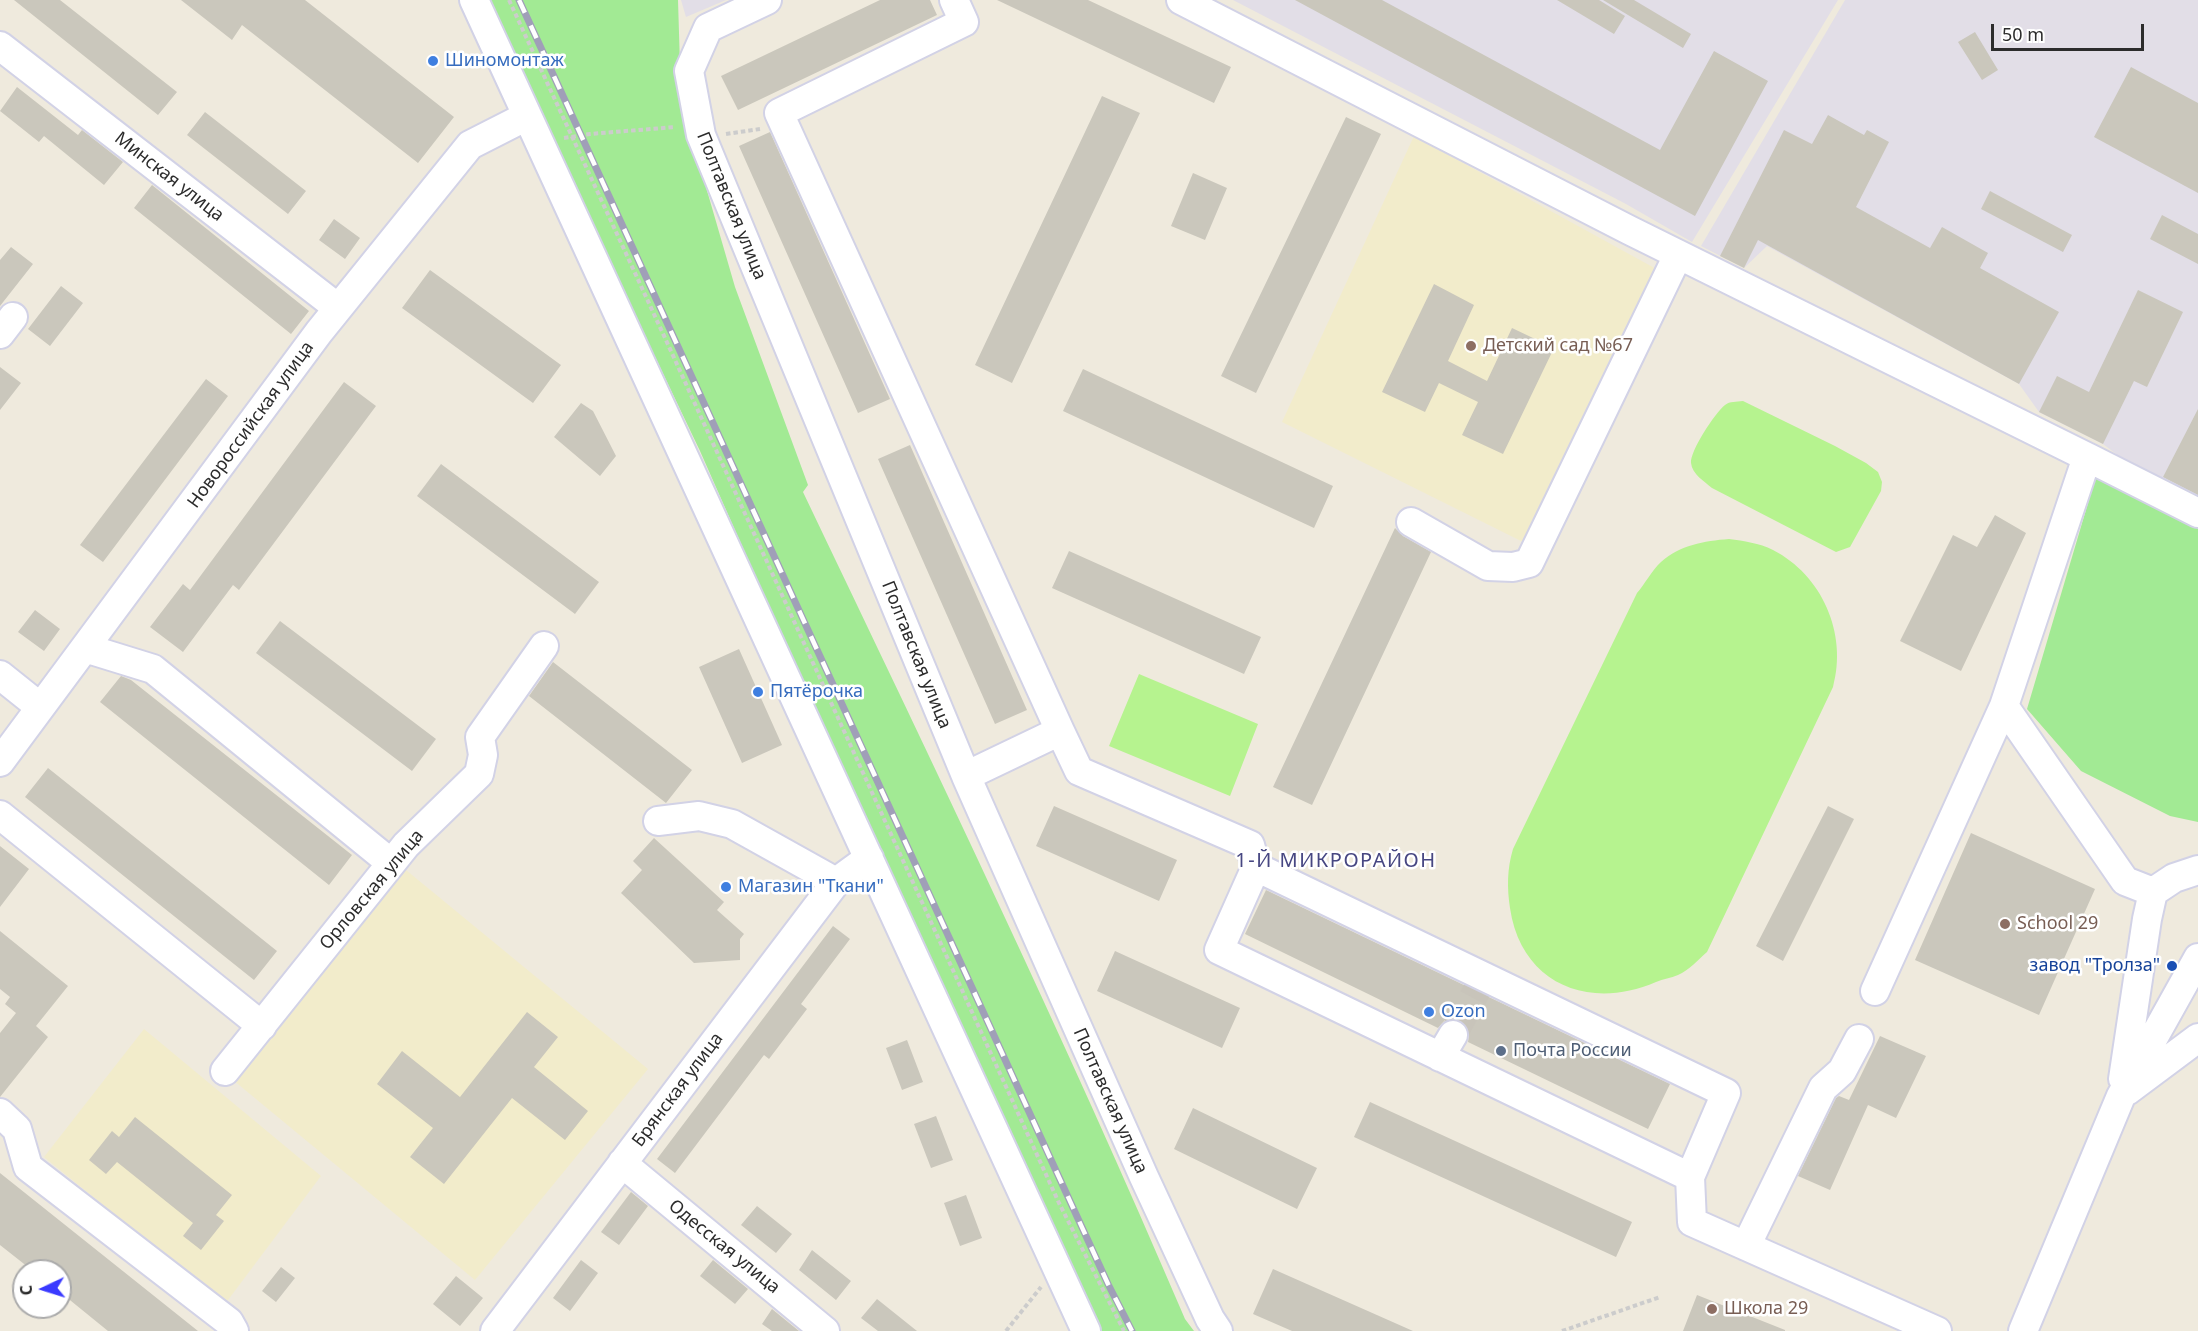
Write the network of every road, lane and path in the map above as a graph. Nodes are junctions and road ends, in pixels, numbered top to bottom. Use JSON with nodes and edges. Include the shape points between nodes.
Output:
{"nodes":[{"id":1,"x":474,"y":0,"type":"edge"},
{"id":2,"x":509,"y":0,"type":"edge"},
{"id":3,"x":767,"y":0,"type":"edge"},
{"id":4,"x":954,"y":0,"type":"edge"},
{"id":5,"x":1181,"y":0,"type":"edge"},
{"id":6,"x":0,"y":46,"type":"edge"},
{"id":7,"x":527,"y":116,"type":"junction"},
{"id":8,"x":699,"y":125,"type":"junction"},
{"id":9,"x":769,"y":128,"type":"dead end"},
{"id":10,"x":572,"y":137,"type":"junction"},
{"id":11,"x":539,"y":142,"type":"junction"},
{"id":12,"x":1678,"y":255,"type":"junction"},
{"id":13,"x":339,"y":308,"type":"junction"},
{"id":14,"x":2087,"y":458,"type":"junction"},
{"id":15,"x":2198,"y":513,"type":"edge"},
{"id":16,"x":1411,"y":522,"type":"dead end"},
{"id":17,"x":544,"y":646,"type":"dead end"},
{"id":18,"x":85,"y":648,"type":"junction"},
{"id":19,"x":0,"y":675,"type":"edge"},
{"id":20,"x":2004,"y":706,"type":"junction"},
{"id":21,"x":40,"y":707,"type":"junction"},
{"id":22,"x":1060,"y":731,"type":"junction"},
{"id":23,"x":0,"y":762,"type":"edge"},
{"id":24,"x":966,"y":776,"type":"junction"},
{"id":25,"x":0,"y":815,"type":"edge"},
{"id":26,"x":658,"y":821,"type":"dead end"},
{"id":27,"x":869,"y":858,"type":"junction"},
{"id":28,"x":391,"y":863,"type":"junction"},
{"id":29,"x":1256,"y":867,"type":"junction"},
{"id":30,"x":2198,"y":870,"type":"edge"},
{"id":31,"x":836,"y":882,"type":"junction"},
{"id":32,"x":2153,"y":892,"type":"junction"},
{"id":33,"x":2198,"y":958,"type":"edge"},
{"id":34,"x":1875,"y":991,"type":"dead end"},
{"id":35,"x":262,"y":1026,"type":"junction"},
{"id":36,"x":2198,"y":1038,"type":"edge"},
{"id":37,"x":1859,"y":1039,"type":"dead end"},
{"id":38,"x":225,"y":1071,"type":"dead end"},
{"id":39,"x":2121,"y":1096,"type":"junction"},
{"id":40,"x":0,"y":1113,"type":"edge"},
{"id":41,"x":622,"y":1163,"type":"junction"},
{"id":42,"x":1690,"y":1177,"type":"junction"},
{"id":43,"x":1746,"y":1246,"type":"junction"},
{"id":44,"x":1058,"y":1269,"type":"junction"},
{"id":45,"x":1660,"y":1297,"type":"dead end"},
{"id":46,"x":234,"y":1331,"type":"edge"},
{"id":47,"x":495,"y":1331,"type":"edge"},
{"id":48,"x":825,"y":1331,"type":"edge"},
{"id":49,"x":1006,"y":1331,"type":"edge"},
{"id":50,"x":1086,"y":1331,"type":"edge"},
{"id":51,"x":1124,"y":1331,"type":"edge"},
{"id":52,"x":1218,"y":1331,"type":"edge"},
{"id":53,"x":1562,"y":1331,"type":"edge"},
{"id":54,"x":1937,"y":1331,"type":"edge"},
{"id":55,"x":2023,"y":1331,"type":"edge"}],
"edges":[{"from":1,"to":7,"type":"street"},
{"from":2,"to":10,"type":"path"},
{"from":3,"to":8,"type":"street","name":"Полтавская улица","via":[[708,28],[689,71]]},
{"from":4,"to":22,"type":"street","via":[[964,22],[779,113]]},
{"from":5,"to":12,"type":"street"},
{"from":6,"to":13,"type":"street","name":"Минская улица"},
{"from":7,"to":11,"type":"street"},
{"from":7,"to":13,"type":"street","name":"Новороссийская улица","via":[[470,145]]},
{"from":8,"to":9,"type":"path","via":[[728,134]]},
{"from":8,"to":10,"type":"path"},
{"from":8,"to":24,"type":"street","name":"Полтавская улица"},
{"from":10,"to":11,"type":"path"},
{"from":10,"to":51,"type":"path","via":[[1059,1203]]},
{"from":11,"to":27,"type":"street"},
{"from":12,"to":14,"type":"street"},
{"from":12,"to":16,"type":"street","via":[[1529,563],[1488,566]]},
{"from":13,"to":18,"type":"street","name":"Новороссийская улица"},
{"from":14,"to":15,"type":"street"},
{"from":14,"to":20,"type":"street"},
{"from":17,"to":28,"type":"street","name":"Орловская улица","via":[[480,737],[483,755],[479,774]]},
{"from":18,"to":21,"type":"street","name":"Новороссийская улица"},
{"from":18,"to":28,"type":"street","via":[[153,669]]},
{"from":19,"to":21,"type":"street"},
{"from":20,"to":32,"type":"street","via":[[2125,881]]},
{"from":20,"to":34,"type":"street"},
{"from":21,"to":23,"type":"street","name":"Новороссийская улица"},
{"from":22,"to":24,"type":"street"},
{"from":22,"to":29,"type":"street","via":[[1079,771],[1250,845]]},
{"from":24,"to":52,"type":"street","name":"Полтавская улица","via":[[1144,1177]]},
{"from":25,"to":35,"type":"street"},
{"from":26,"to":31,"type":"street","via":[[699,816],[732,824]]},
{"from":27,"to":31,"type":"street","name":"Брянская улица"},
{"from":27,"to":44,"type":"street"},
{"from":28,"to":35,"type":"street","name":"Орловская улица"},
{"from":29,"to":42,"type":"street","via":[[1481,983],[1726,1094]]},
{"from":29,"to":42,"type":"street","via":[[1220,950],[1447,1046]]},
{"from":30,"to":32,"type":"street","via":[[2174,878]]},
{"from":31,"to":41,"type":"street","name":"Брянская улица"},
{"from":32,"to":39,"type":"street"},
{"from":33,"to":39,"type":"street"},
{"from":35,"to":38,"type":"street","name":"Орловская улица"},
{"from":36,"to":39,"type":"street"},
{"from":37,"to":43,"type":"street","via":[[1842,1071],[1823,1088]]},
{"from":39,"to":55,"type":"street"},
{"from":40,"to":46,"type":"street","via":[[17,1129],[28,1167],[229,1322]]},
{"from":41,"to":47,"type":"street","name":"Брянская улица"},
{"from":41,"to":48,"type":"street","name":"Одесская улица"},
{"from":42,"to":43,"type":"street","via":[[1692,1222]]},
{"from":43,"to":54,"type":"street"},
{"from":44,"to":49,"type":"path"},
{"from":44,"to":50,"type":"street"},
{"from":45,"to":53,"type":"path"}]}
